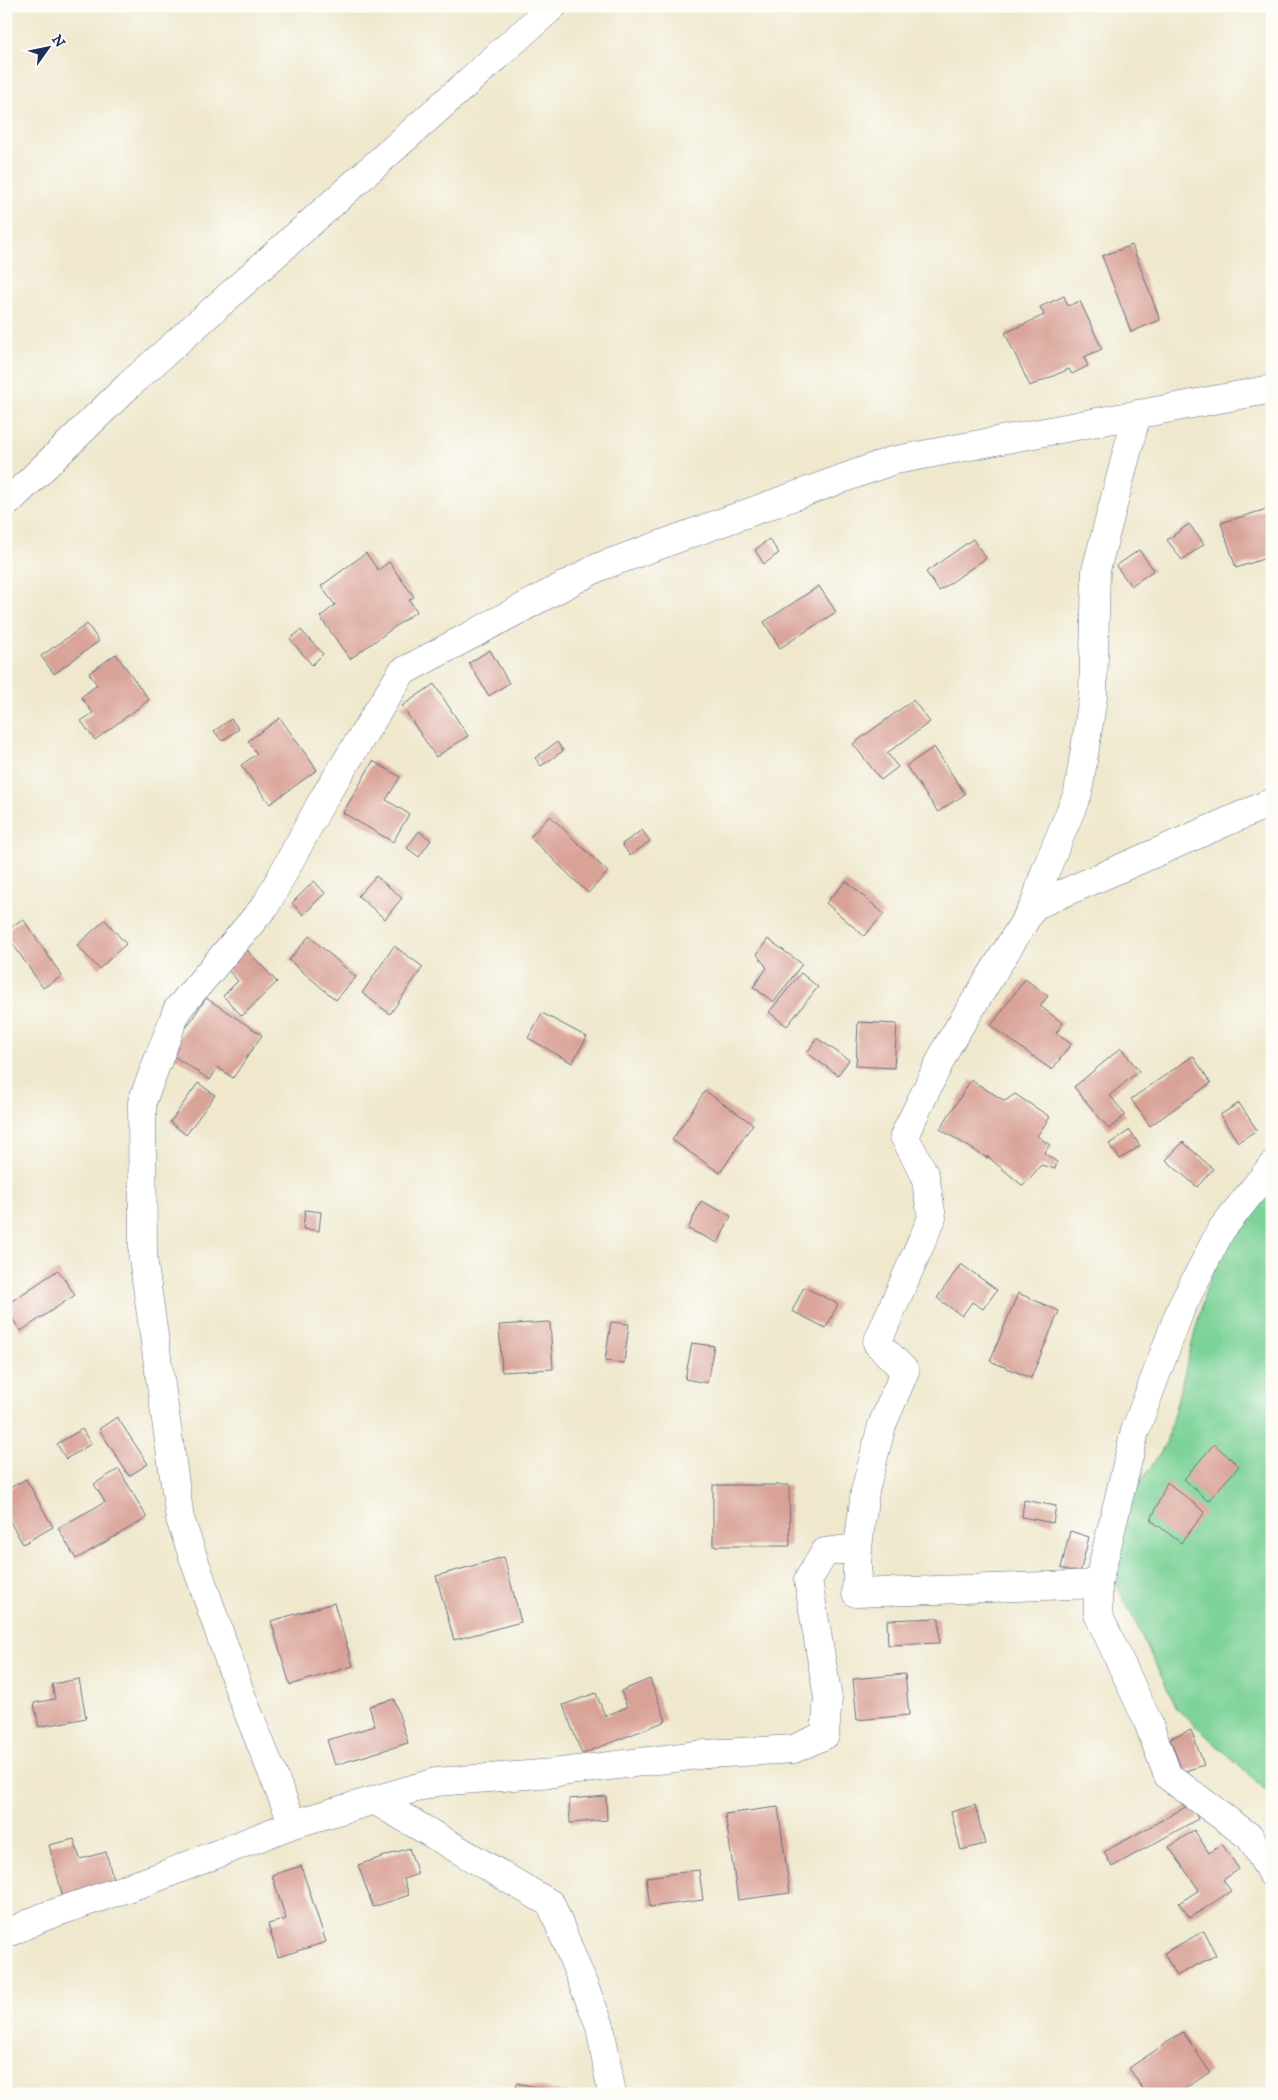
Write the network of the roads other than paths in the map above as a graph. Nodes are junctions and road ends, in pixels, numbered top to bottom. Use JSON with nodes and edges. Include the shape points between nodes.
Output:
{"nodes":[{"id":1,"x":553,"y":6,"type":"edge"},
{"id":2,"x":1272,"y":389,"type":"edge"},
{"id":3,"x":1137,"y":414,"type":"junction"},
{"id":4,"x":6,"y":504,"type":"edge"},
{"id":5,"x":1272,"y":802,"type":"edge"},
{"id":6,"x":1034,"y":906,"type":"junction"},
{"id":7,"x":1272,"y":1166,"type":"edge"},
{"id":8,"x":858,"y":1548,"type":"junction"},
{"id":9,"x":1098,"y":1584,"type":"junction"},
{"id":10,"x":374,"y":1800,"type":"junction"},
{"id":11,"x":293,"y":1824,"type":"junction"},
{"id":12,"x":1272,"y":1874,"type":"edge"},
{"id":13,"x":6,"y":1934,"type":"edge"},
{"id":14,"x":612,"y":2094,"type":"edge"}],
"edges":[{"from":1,"to":4,"type":"street","via":[[128,386]]},
{"from":2,"to":3,"type":"street"},
{"from":3,"to":6,"type":"street","via":[[1096,570],[1093,698],[1078,792]]},
{"from":3,"to":11,"type":"street","via":[[892,461],[599,567],[402,672],[322,801],[266,905],[177,1010],[142,1102],[142,1131],[143,1258],[180,1520],[241,1695]]},
{"from":5,"to":6,"type":"street"},
{"from":6,"to":8,"type":"street","via":[[948,1045],[904,1136],[925,1175],[932,1218],[877,1344],[905,1372],[882,1425],[865,1491]]},
{"from":7,"to":9,"type":"street","via":[[1221,1230],[1181,1308],[1135,1431]]},
{"from":8,"to":9,"type":"street","via":[[856,1593]]},
{"from":8,"to":10,"type":"street","via":[[825,1552],[808,1580],[828,1698],[825,1735],[794,1749],[706,1754],[553,1773],[436,1782]]},
{"from":9,"to":12,"type":"street","via":[[1098,1614],[1148,1722],[1168,1776],[1250,1837]]},
{"from":10,"to":11,"type":"street"},
{"from":10,"to":14,"type":"street","via":[[551,1904],[600,2026]]},
{"from":11,"to":13,"type":"street","via":[[156,1878],[43,1917]]}]}
